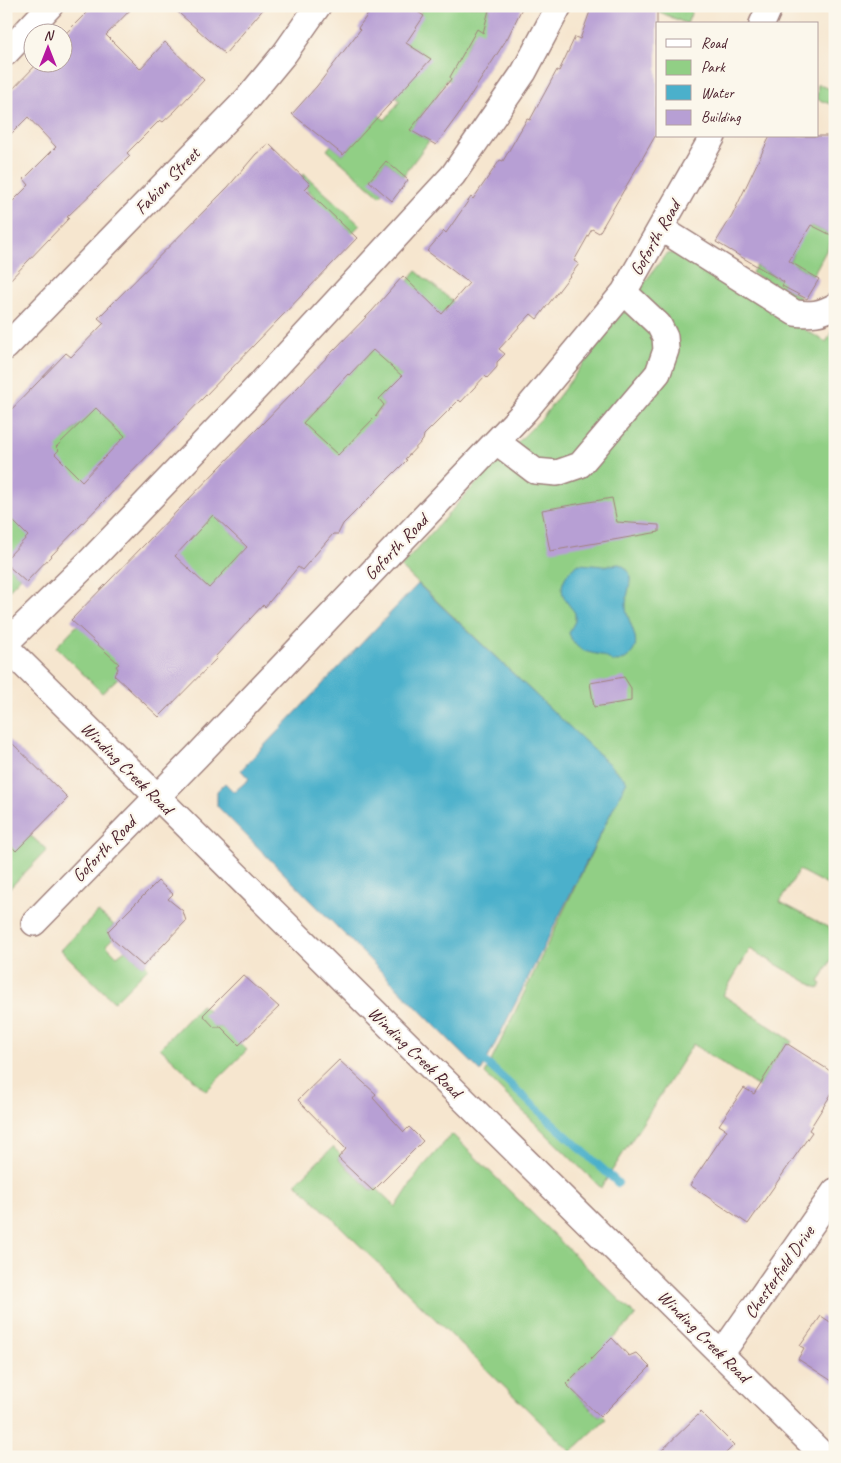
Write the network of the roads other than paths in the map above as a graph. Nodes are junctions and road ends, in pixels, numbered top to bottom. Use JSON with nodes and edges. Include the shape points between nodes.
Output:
{"nodes":[{"id":1,"x":50,"y":6,"type":"edge"},
{"id":2,"x":318,"y":6,"type":"edge"},
{"id":3,"x":559,"y":6,"type":"edge"},
{"id":4,"x":770,"y":6,"type":"edge"},
{"id":5,"x":763,"y":22,"type":"edge"},
{"id":6,"x":6,"y":53,"type":"edge"},
{"id":7,"x":712,"y":138,"type":"edge"},
{"id":8,"x":662,"y":228,"type":"junction"},
{"id":9,"x":624,"y":292,"type":"junction"},
{"id":10,"x":835,"y":306,"type":"edge"},
{"id":11,"x":6,"y":347,"type":"edge"},
{"id":12,"x":497,"y":442,"type":"junction"},
{"id":13,"x":6,"y":643,"type":"edge"},
{"id":14,"x":6,"y":647,"type":"edge"},
{"id":15,"x":156,"y":797,"type":"junction"},
{"id":16,"x":34,"y":923,"type":"dead end"},
{"id":17,"x":835,"y":1191,"type":"edge"},
{"id":18,"x":722,"y":1353,"type":"junction"},
{"id":19,"x":825,"y":1457,"type":"edge"}],
"edges":[{"from":1,"to":6,"type":"street"},
{"from":2,"to":11,"type":"street","name":"Fabion Street","via":[[247,99]]},
{"from":3,"to":13,"type":"street","via":[[524,72],[453,175],[253,391],[92,559]]},
{"from":4,"to":5,"type":"street"},
{"from":7,"to":8,"type":"street","name":"Goforth Road"},
{"from":8,"to":9,"type":"street","name":"Goforth Road"},
{"from":8,"to":10,"type":"street","via":[[795,313],[809,315]]},
{"from":9,"to":12,"type":"street","name":"Goforth Road"},
{"from":9,"to":12,"type":"street","via":[[659,325],[665,337],[666,350],[658,373],[580,465],[558,473],[535,471]]},
{"from":12,"to":15,"type":"street","name":"Goforth Road"},
{"from":14,"to":15,"type":"street","name":"Winding Creek Road"},
{"from":15,"to":16,"type":"street","name":"Goforth Road"},
{"from":15,"to":18,"type":"street","name":"Winding Creek Road"},
{"from":17,"to":18,"type":"street","name":"Chesterfield Drive"},
{"from":18,"to":19,"type":"street","name":"Winding Creek Road"}]}
